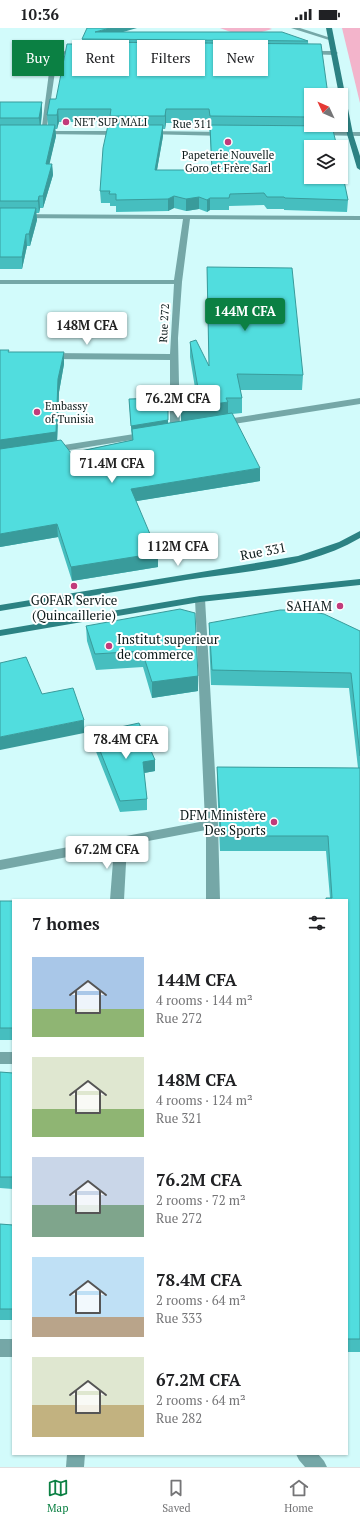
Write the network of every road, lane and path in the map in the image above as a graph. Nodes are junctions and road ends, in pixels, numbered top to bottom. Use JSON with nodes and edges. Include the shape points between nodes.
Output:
{"nodes":[{"id":1,"x":294,"y":28,"type":"edge"},
{"id":2,"x":329,"y":28,"type":"edge"},
{"id":3,"x":331,"y":39,"type":"junction"},
{"id":4,"x":72,"y":52,"type":"edge"},
{"id":5,"x":295,"y":53,"type":"edge"},
{"id":6,"x":335,"y":53,"type":"junction"},
{"id":7,"x":29,"y":133,"type":"edge"},
{"id":8,"x":43,"y":133,"type":"junction"},
{"id":9,"x":130,"y":133,"type":"edge"},
{"id":10,"x":138,"y":133,"type":"edge"},
{"id":11,"x":232,"y":134,"type":"edge"},
{"id":12,"x":310,"y":134,"type":"edge"},
{"id":13,"x":350,"y":134,"type":"junction"},
{"id":14,"x":360,"y":134,"type":"edge"},
{"id":15,"x":360,"y":168,"type":"edge"},
{"id":16,"x":0,"y":216,"type":"edge"},
{"id":17,"x":187,"y":217,"type":"junction"},
{"id":18,"x":360,"y":218,"type":"edge"},
{"id":19,"x":0,"y":282,"type":"edge"},
{"id":20,"x":178,"y":282,"type":"junction"},
{"id":21,"x":40,"y":356,"type":"edge"},
{"id":22,"x":174,"y":357,"type":"junction"},
{"id":23,"x":360,"y":401,"type":"edge"},
{"id":24,"x":214,"y":424,"type":"edge"},
{"id":25,"x":38,"y":452,"type":"edge"},
{"id":26,"x":360,"y":534,"type":"edge"},
{"id":27,"x":360,"y":582,"type":"edge"},
{"id":28,"x":200,"y":599,"type":"junction"},
{"id":29,"x":0,"y":608,"type":"edge"},
{"id":30,"x":0,"y":633,"type":"edge"},
{"id":31,"x":212,"y":824,"type":"junction"},
{"id":32,"x":121,"y":842,"type":"junction"},
{"id":33,"x":0,"y":865,"type":"edge"},
{"id":34,"x":117,"y":899,"type":"edge"},
{"id":35,"x":213,"y":899,"type":"edge"},
{"id":36,"x":0,"y":1058,"type":"edge"},
{"id":37,"x":12,"y":1058,"type":"edge"},
{"id":38,"x":0,"y":1348,"type":"edge"},
{"id":39,"x":12,"y":1348,"type":"edge"},
{"id":40,"x":76,"y":1455,"type":"edge"},
{"id":41,"x":306,"y":1455,"type":"edge"},
{"id":42,"x":75,"y":1467,"type":"edge"},
{"id":43,"x":318,"y":1467,"type":"edge"}],
"edges":[{"from":1,"to":3,"type":"street"},
{"from":2,"to":3,"type":"main road"},
{"from":3,"to":6,"type":"main road"},
{"from":4,"to":8,"type":"street","via":[[60,53],[54,57]]},
{"from":5,"to":6,"type":"street"},
{"from":6,"to":13,"type":"main road"},
{"from":7,"to":8,"type":"street"},
{"from":8,"to":9,"type":"street"},
{"from":10,"to":11,"type":"street","name":"Rue 311"},
{"from":12,"to":13,"type":"street"},
{"from":13,"to":14,"type":"street"},
{"from":13,"to":15,"type":"main road"},
{"from":16,"to":17,"type":"street"},
{"from":17,"to":18,"type":"street"},
{"from":17,"to":20,"type":"street","name":"Rue 272"},
{"from":19,"to":20,"type":"street"},
{"from":20,"to":22,"type":"street","name":"Rue 272"},
{"from":21,"to":22,"type":"street"},
{"from":22,"to":25,"type":"street","name":"Rue 272","via":[[171,431]]},
{"from":23,"to":24,"type":"street"},
{"from":26,"to":29,"type":"main road","name":"Rue 331","via":[[322,553],[271,564]]},
{"from":27,"to":28,"type":"main road"},
{"from":28,"to":30,"type":"main road"},
{"from":28,"to":31,"type":"street"},
{"from":31,"to":32,"type":"street"},
{"from":31,"to":35,"type":"street"},
{"from":32,"to":33,"type":"street"},
{"from":32,"to":34,"type":"street"},
{"from":36,"to":37,"type":"street"},
{"from":38,"to":39,"type":"street"},
{"from":40,"to":42,"type":"street"},
{"from":41,"to":43,"type":"street"}]}
